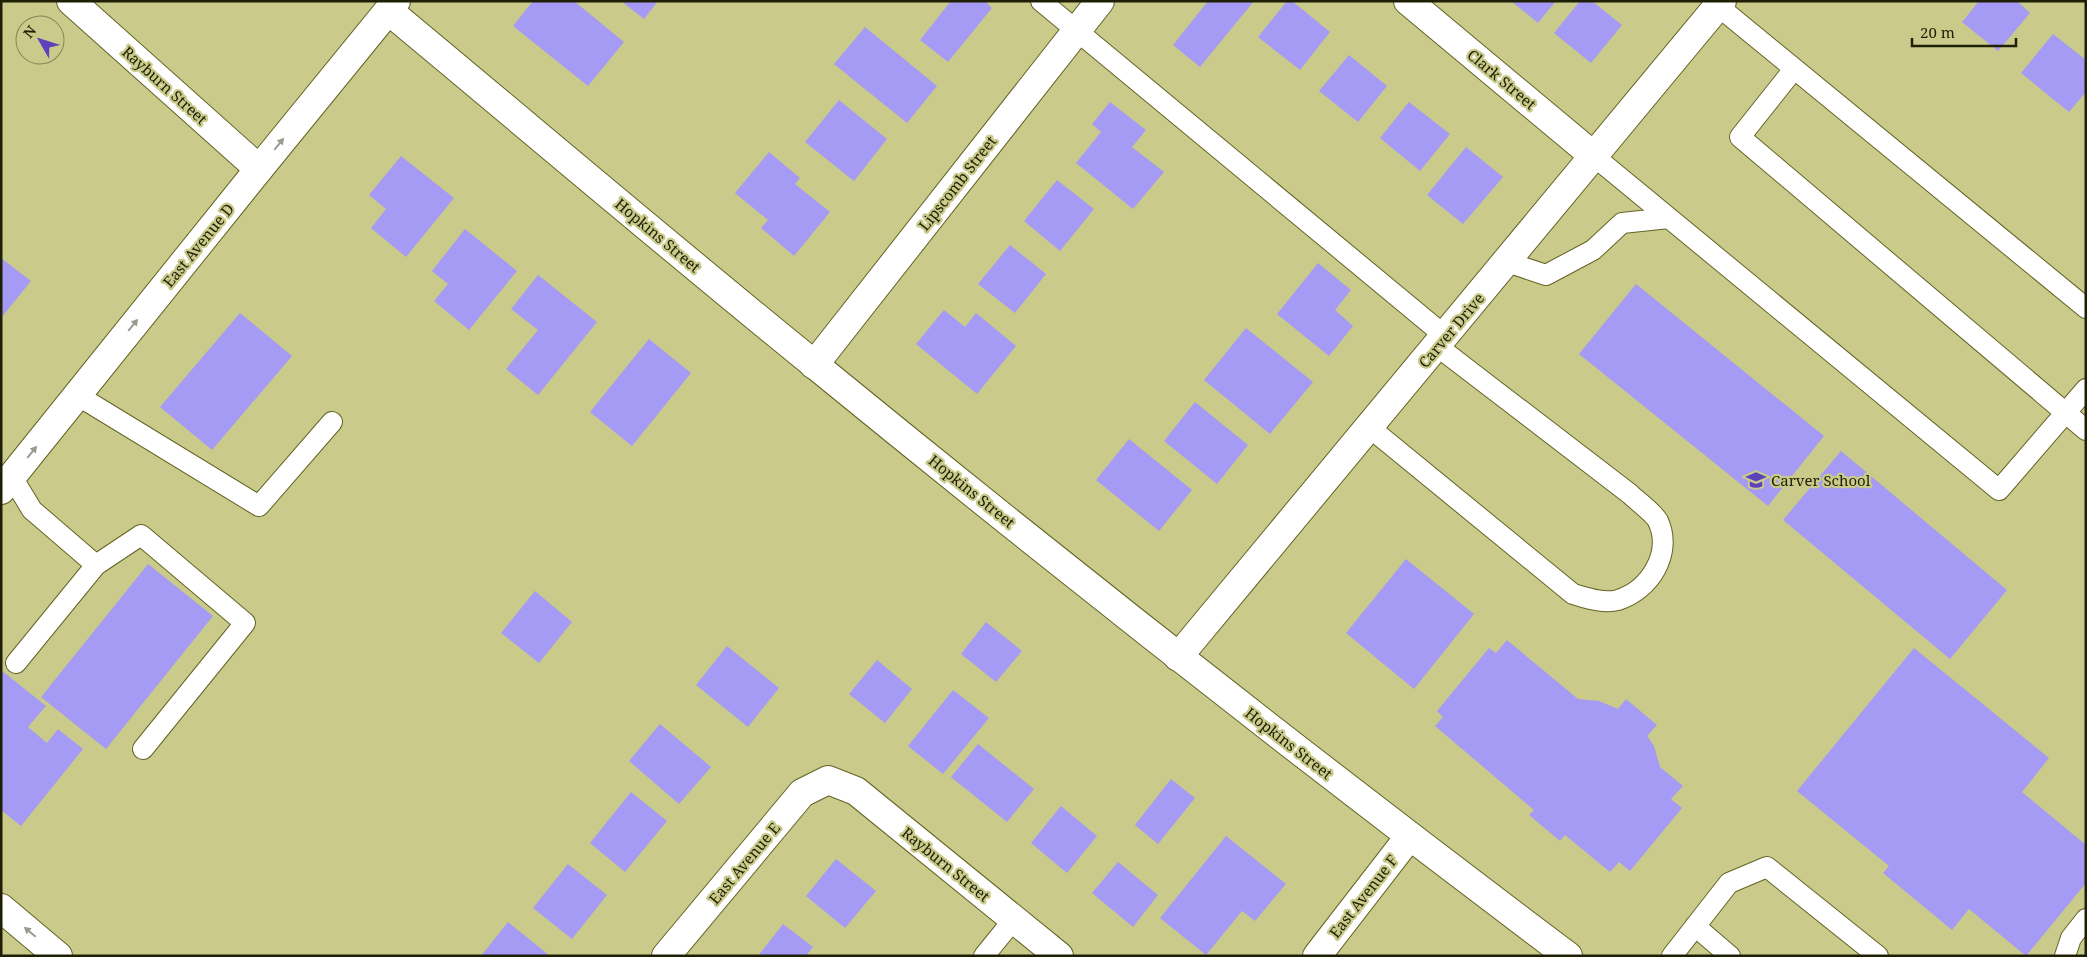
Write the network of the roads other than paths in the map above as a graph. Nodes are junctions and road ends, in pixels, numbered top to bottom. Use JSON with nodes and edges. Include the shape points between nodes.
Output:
{"nodes":[{"id":1,"x":71,"y":1,"type":"edge"},
{"id":2,"x":1041,"y":1,"type":"edge"},
{"id":3,"x":1100,"y":1,"type":"edge"},
{"id":4,"x":1408,"y":1,"type":"edge"},
{"id":5,"x":1720,"y":4,"type":"edge"},
{"id":6,"x":393,"y":6,"type":"edge"},
{"id":7,"x":1078,"y":30,"type":"junction"},
{"id":8,"x":1794,"y":68,"type":"junction"},
{"id":9,"x":1595,"y":157,"type":"junction"},
{"id":10,"x":259,"y":168,"type":"junction"},
{"id":11,"x":1669,"y":218,"type":"junction"},
{"id":12,"x":1508,"y":262,"type":"junction"},
{"id":13,"x":2086,"y":308,"type":"edge"},
{"id":14,"x":1441,"y":341,"type":"junction"},
{"id":15,"x":814,"y":365,"type":"junction"},
{"id":16,"x":2086,"y":389,"type":"edge"},
{"id":17,"x":77,"y":395,"type":"junction"},
{"id":18,"x":2066,"y":413,"type":"junction"},
{"id":19,"x":332,"y":422,"type":"dead end"},
{"id":20,"x":1369,"y":427,"type":"junction"},
{"id":21,"x":2086,"y":430,"type":"edge"},
{"id":22,"x":5,"y":478,"type":"edge"},
{"id":23,"x":96,"y":565,"type":"junction"},
{"id":24,"x":1178,"y":657,"type":"junction"},
{"id":25,"x":16,"y":663,"type":"dead end"},
{"id":26,"x":143,"y":749,"type":"dead end"},
{"id":27,"x":828,"y":780,"type":"joint"},
{"id":28,"x":1409,"y":837,"type":"junction"},
{"id":29,"x":1,"y":908,"type":"edge"},
{"id":30,"x":1014,"y":919,"type":"junction"},
{"id":31,"x":2086,"y":919,"type":"edge"},
{"id":32,"x":1695,"y":926,"type":"junction"},
{"id":33,"x":58,"y":956,"type":"edge"},
{"id":34,"x":666,"y":956,"type":"edge"},
{"id":35,"x":984,"y":956,"type":"edge"},
{"id":36,"x":1059,"y":956,"type":"edge"},
{"id":37,"x":1318,"y":956,"type":"edge"},
{"id":38,"x":1568,"y":956,"type":"edge"},
{"id":39,"x":1672,"y":956,"type":"edge"},
{"id":40,"x":1730,"y":956,"type":"edge"},
{"id":41,"x":1878,"y":956,"type":"edge"},
{"id":42,"x":2065,"y":956,"type":"edge"}],
"edges":[{"from":1,"to":10,"type":"street","name":"Rayburn Street"},
{"from":2,"to":7,"type":"lane"},
{"from":3,"to":7,"type":"street","name":"Lipscomb Street"},
{"from":4,"to":9,"type":"street","name":"Clark Street"},
{"from":5,"to":8,"type":"lane"},
{"from":5,"to":9,"type":"street","name":"Carver Drive"},
{"from":10,"to":6,"type":"street","name":"East Avenue D","one_way":true},
{"from":6,"to":15,"type":"street","name":"Hopkins Street"},
{"from":7,"to":14,"type":"lane"},
{"from":7,"to":15,"type":"street","name":"Lipscomb Street"},
{"from":8,"to":13,"type":"lane"},
{"from":8,"to":18,"type":"lane","via":[[1740,137]]},
{"from":9,"to":11,"type":"lane"},
{"from":9,"to":12,"type":"street","name":"Carver Drive"},
{"from":17,"to":10,"type":"street","name":"East Avenue D","one_way":true},
{"from":11,"to":12,"type":"lane","via":[[1622,223],[1593,250],[1546,275]]},
{"from":11,"to":18,"type":"lane","via":[[1999,490]]},
{"from":12,"to":14,"type":"street","name":"Carver Drive"},
{"from":14,"to":20,"type":"street","name":"Carver Drive"},
{"from":14,"to":20,"type":"lane","via":[[1630,494],[1657,520],[1663,544],[1658,568],[1638,591],[1617,600],[1595,600],[1573,594]]},
{"from":15,"to":24,"type":"street","name":"Hopkins Street"},
{"from":16,"to":18,"type":"lane"},
{"from":17,"to":19,"type":"lane","via":[[259,506]]},
{"from":22,"to":17,"type":"street","name":"East Avenue D","one_way":true},
{"from":18,"to":21,"type":"lane"},
{"from":20,"to":24,"type":"street","name":"Carver Drive"},
{"from":22,"to":23,"type":"lane","via":[[32,510]]},
{"from":23,"to":25,"type":"lane"},
{"from":23,"to":26,"type":"lane","via":[[141,535],[245,623]]},
{"from":24,"to":28,"type":"street","name":"Hopkins Street"},
{"from":27,"to":30,"type":"street","name":"Rayburn Street","via":[[856,791]]},
{"from":27,"to":34,"type":"street","name":"East Avenue E","via":[[802,793]]},
{"from":28,"to":37,"type":"street","name":"East Avenue F"},
{"from":28,"to":38,"type":"street","name":"Hopkins Street"},
{"from":33,"to":29,"type":"street","one_way":true},
{"from":30,"to":35,"type":"lane"},
{"from":30,"to":36,"type":"street","name":"Rayburn Street"},
{"from":31,"to":42,"type":"lane","via":[[2071,938]]},
{"from":32,"to":39,"type":"lane"},
{"from":32,"to":40,"type":"lane"},
{"from":32,"to":41,"type":"lane","via":[[1729,883],[1767,867]]}]}
